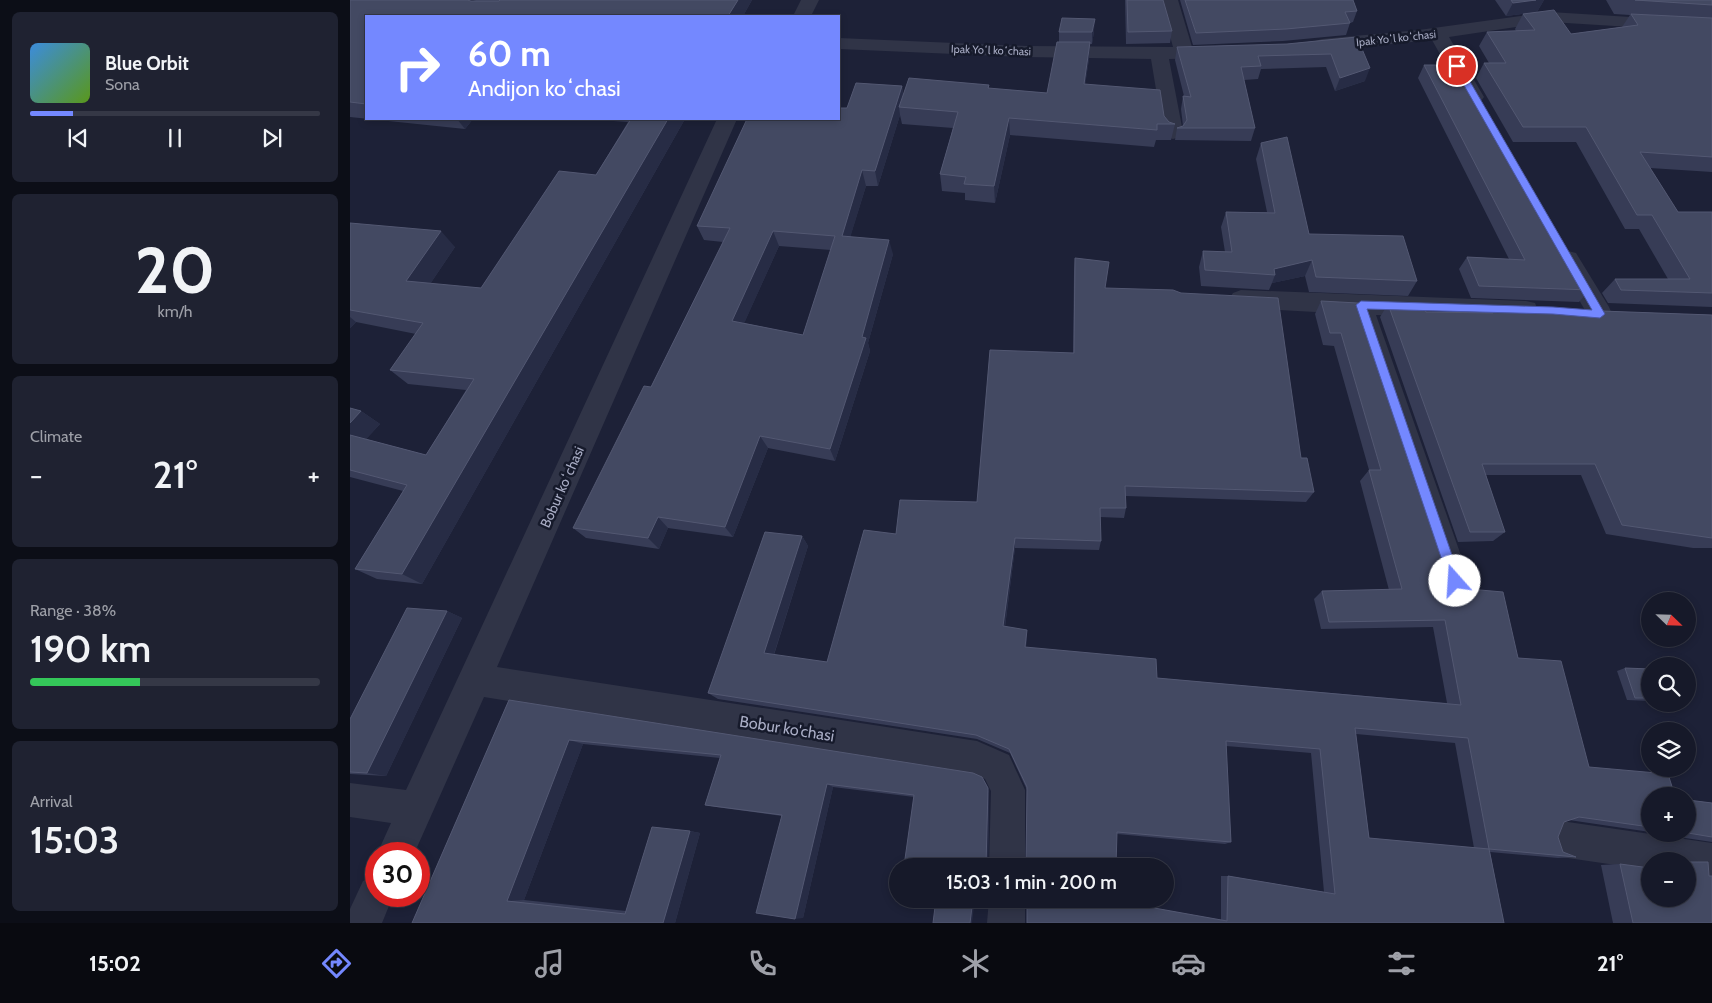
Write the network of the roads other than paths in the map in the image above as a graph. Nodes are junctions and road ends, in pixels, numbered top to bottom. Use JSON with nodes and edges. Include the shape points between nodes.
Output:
{"nodes":[{"id":1,"x":810,"y":0,"type":"edge"},
{"id":2,"x":1169,"y":0,"type":"edge"},
{"id":3,"x":1537,"y":0,"type":"edge"},
{"id":4,"x":802,"y":15,"type":"edge"},
{"id":5,"x":1550,"y":17,"type":"junction"},
{"id":6,"x":1712,"y":27,"type":"edge"},
{"id":7,"x":1438,"y":33,"type":"junction"},
{"id":8,"x":840,"y":44,"type":"edge"},
{"id":9,"x":1302,"y":47,"type":"edge"},
{"id":10,"x":1233,"y":51,"type":"edge"},
{"id":11,"x":1159,"y":53,"type":"junction"},
{"id":12,"x":1184,"y":53,"type":"junction"},
{"id":13,"x":1482,"y":110,"type":"edge"},
{"id":14,"x":727,"y":120,"type":"edge"},
{"id":15,"x":1173,"y":132,"type":"edge"},
{"id":16,"x":1556,"y":238,"type":"edge"},
{"id":17,"x":1217,"y":297,"type":"edge"},
{"id":18,"x":1361,"y":305,"type":"junction"},
{"id":19,"x":1544,"y":310,"type":"edge"},
{"id":20,"x":1572,"y":312,"type":"edge"},
{"id":21,"x":1455,"y":581,"type":"edge"},
{"id":22,"x":475,"y":680,"type":"junction"},
{"id":23,"x":350,"y":800,"type":"edge"},
{"id":24,"x":415,"y":809,"type":"junction"},
{"id":25,"x":1560,"y":839,"type":"edge"},
{"id":26,"x":400,"y":842,"type":"edge"},
{"id":27,"x":1007,"y":858,"type":"edge"},
{"id":28,"x":1712,"y":861,"type":"edge"},
{"id":29,"x":370,"y":907,"type":"edge"},
{"id":30,"x":1007,"y":908,"type":"edge"},
{"id":31,"x":363,"y":923,"type":"edge"},
{"id":32,"x":1006,"y":923,"type":"edge"}],
"edges":[{"from":1,"to":4,"type":"street"},
{"from":2,"to":12,"type":"street"},
{"from":3,"to":5,"type":"street"},
{"from":5,"to":6,"type":"street","name":"Ipak Yoʻl koʻchasi"},
{"from":5,"to":7,"type":"street","name":"Ipak Yoʻl koʻchasi"},
{"from":7,"to":9,"type":"street","name":"Ipak Yoʻl koʻchasi"},
{"from":7,"to":13,"type":"street"},
{"from":8,"to":11,"type":"street","name":"Ipak Yoʻl koʻchasi"},
{"from":10,"to":12,"type":"street","name":"Ipak Yoʻl koʻchasi"},
{"from":11,"to":12,"type":"street","name":"Ipak Yoʻl koʻchasi"},
{"from":11,"to":15,"type":"street"},
{"from":14,"to":22,"type":"street","name":"Bobur koʻchasi"},
{"from":16,"to":20,"type":"street","via":[[1610,315]]},
{"from":17,"to":18,"type":"street"},
{"from":18,"to":19,"type":"street"},
{"from":18,"to":21,"type":"street"},
{"from":22,"to":24,"type":"street","name":"Bobur koʻchasi"},
{"from":22,"to":27,"type":"street","name":"Bobur ko'chasi","via":[[977,758],[997,767],[1008,790]]},
{"from":23,"to":24,"type":"street"},
{"from":24,"to":26,"type":"street","name":"Bobur koʻchasi"},
{"from":25,"to":28,"type":"street"},
{"from":29,"to":31,"type":"street"},
{"from":30,"to":32,"type":"street"}]}
